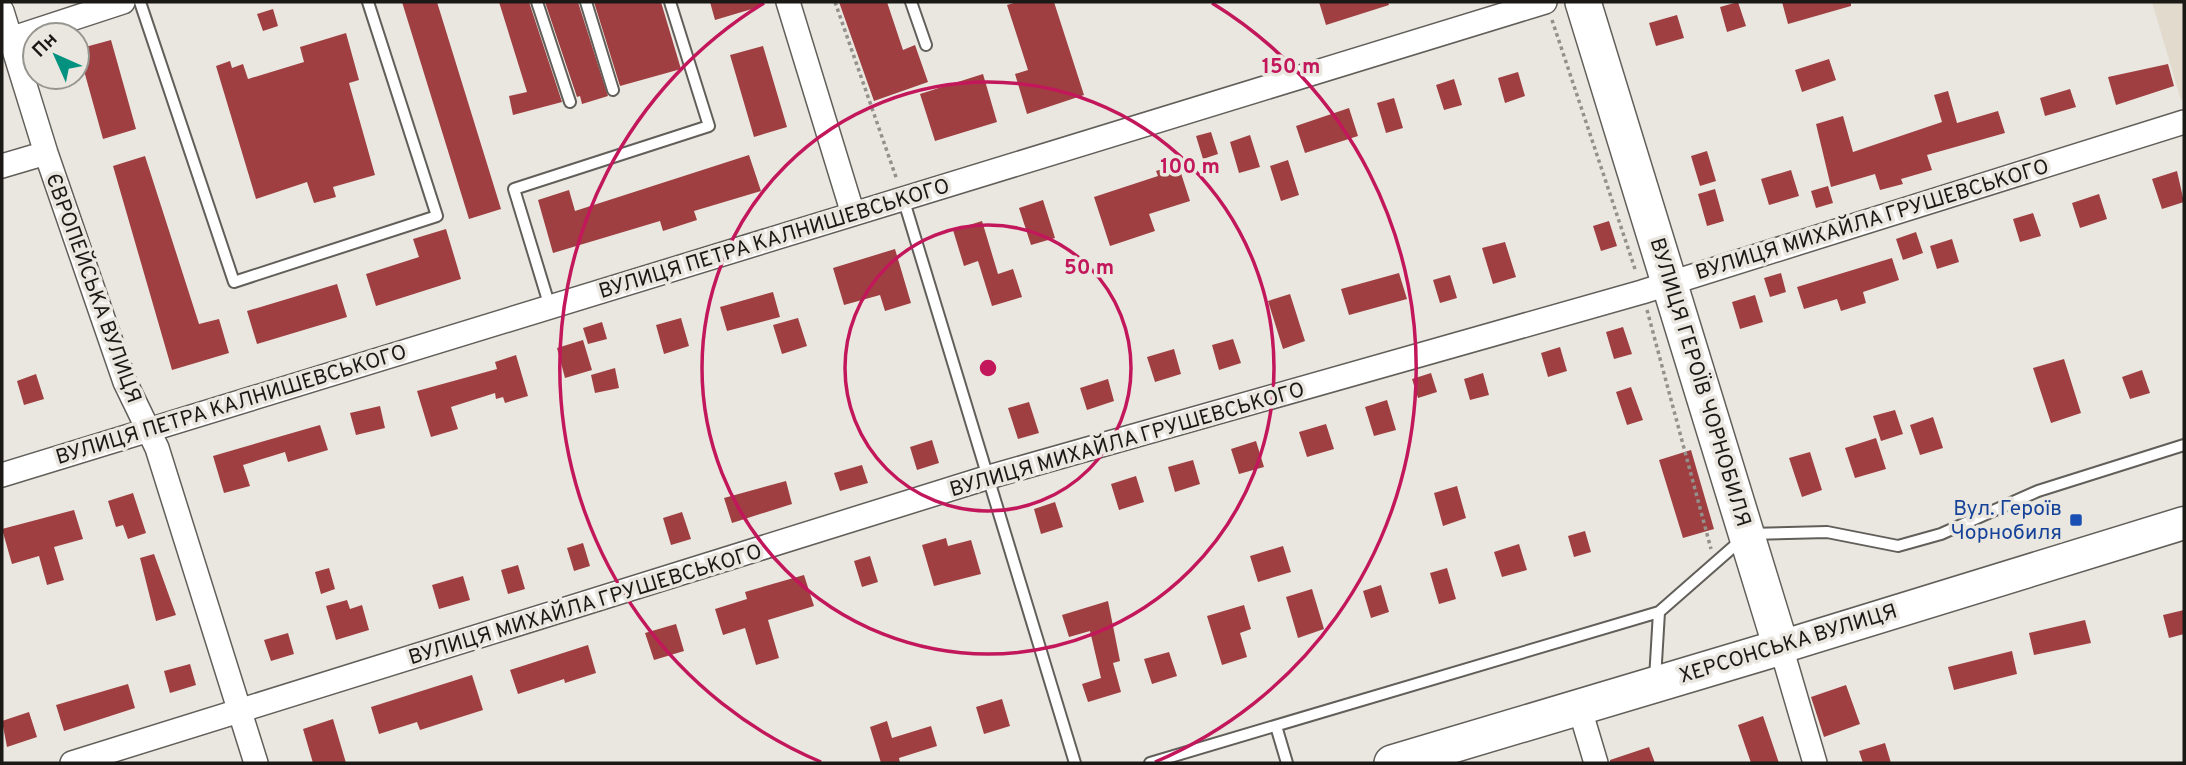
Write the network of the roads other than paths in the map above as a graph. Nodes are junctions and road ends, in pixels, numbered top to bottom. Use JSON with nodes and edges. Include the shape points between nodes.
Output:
{"nodes":[{"id":1,"x":123,"y":2,"type":"edge"},
{"id":2,"x":140,"y":2,"type":"edge"},
{"id":3,"x":368,"y":2,"type":"edge"},
{"id":4,"x":537,"y":2,"type":"edge"},
{"id":5,"x":586,"y":2,"type":"edge"},
{"id":6,"x":670,"y":2,"type":"edge"},
{"id":7,"x":788,"y":2,"type":"edge"},
{"id":8,"x":911,"y":2,"type":"edge"},
{"id":9,"x":1545,"y":2,"type":"edge"},
{"id":10,"x":1583,"y":2,"type":"edge"},
{"id":11,"x":2,"y":11,"type":"edge"},
{"id":12,"x":10,"y":39,"type":"junction"},
{"id":13,"x":926,"y":45,"type":"dead end"},
{"id":14,"x":614,"y":90,"type":"dead end"},
{"id":15,"x":570,"y":102,"type":"dead end"},
{"id":16,"x":2184,"y":122,"type":"edge"},
{"id":17,"x":46,"y":152,"type":"junction"},
{"id":18,"x":2,"y":166,"type":"edge"},
{"id":19,"x":903,"y":198,"type":"junction"},
{"id":20,"x":853,"y":214,"type":"junction"},
{"id":21,"x":1670,"y":283,"type":"junction"},
{"id":22,"x":550,"y":307,"type":"junction"},
{"id":23,"x":146,"y":430,"type":"junction"},
{"id":24,"x":2184,"y":445,"type":"edge"},
{"id":25,"x":2,"y":475,"type":"edge"},
{"id":26,"x":989,"y":477,"type":"junction"},
{"id":27,"x":2184,"y":523,"type":"edge"},
{"id":28,"x":1748,"y":534,"type":"junction"},
{"id":29,"x":1659,"y":612,"type":"junction"},
{"id":30,"x":1781,"y":647,"type":"junction"},
{"id":31,"x":1654,"y":683,"type":"junction"},
{"id":32,"x":1579,"y":706,"type":"junction"},
{"id":33,"x":240,"y":712,"type":"junction"},
{"id":34,"x":1276,"y":726,"type":"junction"},
{"id":35,"x":72,"y":763,"type":"edge"},
{"id":36,"x":256,"y":763,"type":"edge"},
{"id":37,"x":1075,"y":763,"type":"edge"},
{"id":38,"x":1150,"y":763,"type":"edge"},
{"id":39,"x":1287,"y":763,"type":"edge"},
{"id":40,"x":1392,"y":763,"type":"edge"},
{"id":41,"x":1596,"y":763,"type":"edge"},
{"id":42,"x":1815,"y":763,"type":"edge"}],
"edges":[{"from":1,"to":12,"type":"street"},
{"from":2,"to":3,"type":"lane","via":[[234,282],[438,216]]},
{"from":4,"to":15,"type":"lane"},
{"from":5,"to":14,"type":"lane"},
{"from":6,"to":22,"type":"lane","via":[[709,125],[514,189]]},
{"from":7,"to":20,"type":"street"},
{"from":8,"to":13,"type":"lane"},
{"from":9,"to":19,"type":"street","name":"ВУЛИЦЯ ПЕТРА КАЛНИШЕВСЬКОГО"},
{"from":10,"to":21,"type":"main road","name":"ВУЛИЦЯ ГЕРОЇВ ЧОРНОБИЛЯ"},
{"from":11,"to":12,"type":"street","name":"ЄВРОПЕЙСЬКА ВУЛИЦЯ"},
{"from":12,"to":17,"type":"street","name":"ЄВРОПЕЙСЬКА ВУЛИЦЯ"},
{"from":16,"to":21,"type":"street","name":"ВУЛИЦЯ МИХАЙЛА ГРУШЕВСЬКОГО"},
{"from":17,"to":18,"type":"street"},
{"from":17,"to":23,"type":"street","name":"ЄВРОПЕЙСЬКА ВУЛИЦЯ","via":[[125,382]]},
{"from":19,"to":20,"type":"street","name":"ВУЛИЦЯ ПЕТРА КАЛНИШЕВСЬКОГО"},
{"from":19,"to":26,"type":"lane"},
{"from":20,"to":22,"type":"street","name":"ВУЛИЦЯ ПЕТРА КАЛНИШЕВСЬКОГО"},
{"from":21,"to":26,"type":"street","name":"ВУЛИЦЯ МИХАЙЛА ГРУШЕВСЬКОГО"},
{"from":21,"to":28,"type":"main road","name":"ВУЛИЦЯ ГЕРОЇВ ЧОРНОБИЛЯ"},
{"from":22,"to":23,"type":"street","name":"ВУЛИЦЯ ПЕТРА КАЛНИШЕВСЬКОГО"},
{"from":23,"to":25,"type":"street","name":"ВУЛИЦЯ ПЕТРА КАЛНИШЕВСЬКОГО"},
{"from":23,"to":33,"type":"street","name":"ЄВРОПЕЙСЬКА ВУЛИЦЯ","via":[[157,448]]},
{"from":24,"to":28,"type":"lane","via":[[2038,491],[1941,534],[1898,546],[1827,532]]},
{"from":26,"to":33,"type":"street","name":"ВУЛИЦЯ МИХАЙЛА ГРУШЕВСЬКОГО"},
{"from":26,"to":37,"type":"lane"},
{"from":27,"to":30,"type":"main road","name":"ХЕРСОНСЬКА ВУЛИЦЯ"},
{"from":28,"to":29,"type":"lane"},
{"from":28,"to":30,"type":"main road","name":"ВУЛИЦЯ ГЕРОЇВ ЧОРНОБИЛЯ"},
{"from":29,"to":31,"type":"lane"},
{"from":29,"to":34,"type":"lane"},
{"from":30,"to":31,"type":"main road","name":"ХЕРСОНСЬКА ВУЛИЦЯ"},
{"from":30,"to":42,"type":"street","name":"ВУЛИЦЯ ГЕРОЇВ ЧОРНОБИЛЯ"},
{"from":31,"to":32,"type":"main road","name":"ХЕРСОНСЬКА ВУЛИЦЯ"},
{"from":32,"to":40,"type":"main road","name":"ХЕРСОНСЬКА ВУЛИЦЯ"},
{"from":32,"to":41,"type":"street"},
{"from":33,"to":35,"type":"street","name":"ВУЛИЦЯ МИХАЙЛА ГРУШЕВСЬКОГО"},
{"from":33,"to":36,"type":"street","name":"ЄВРОПЕЙСЬКА ВУЛИЦЯ"},
{"from":34,"to":38,"type":"lane"},
{"from":34,"to":39,"type":"lane"}]}
